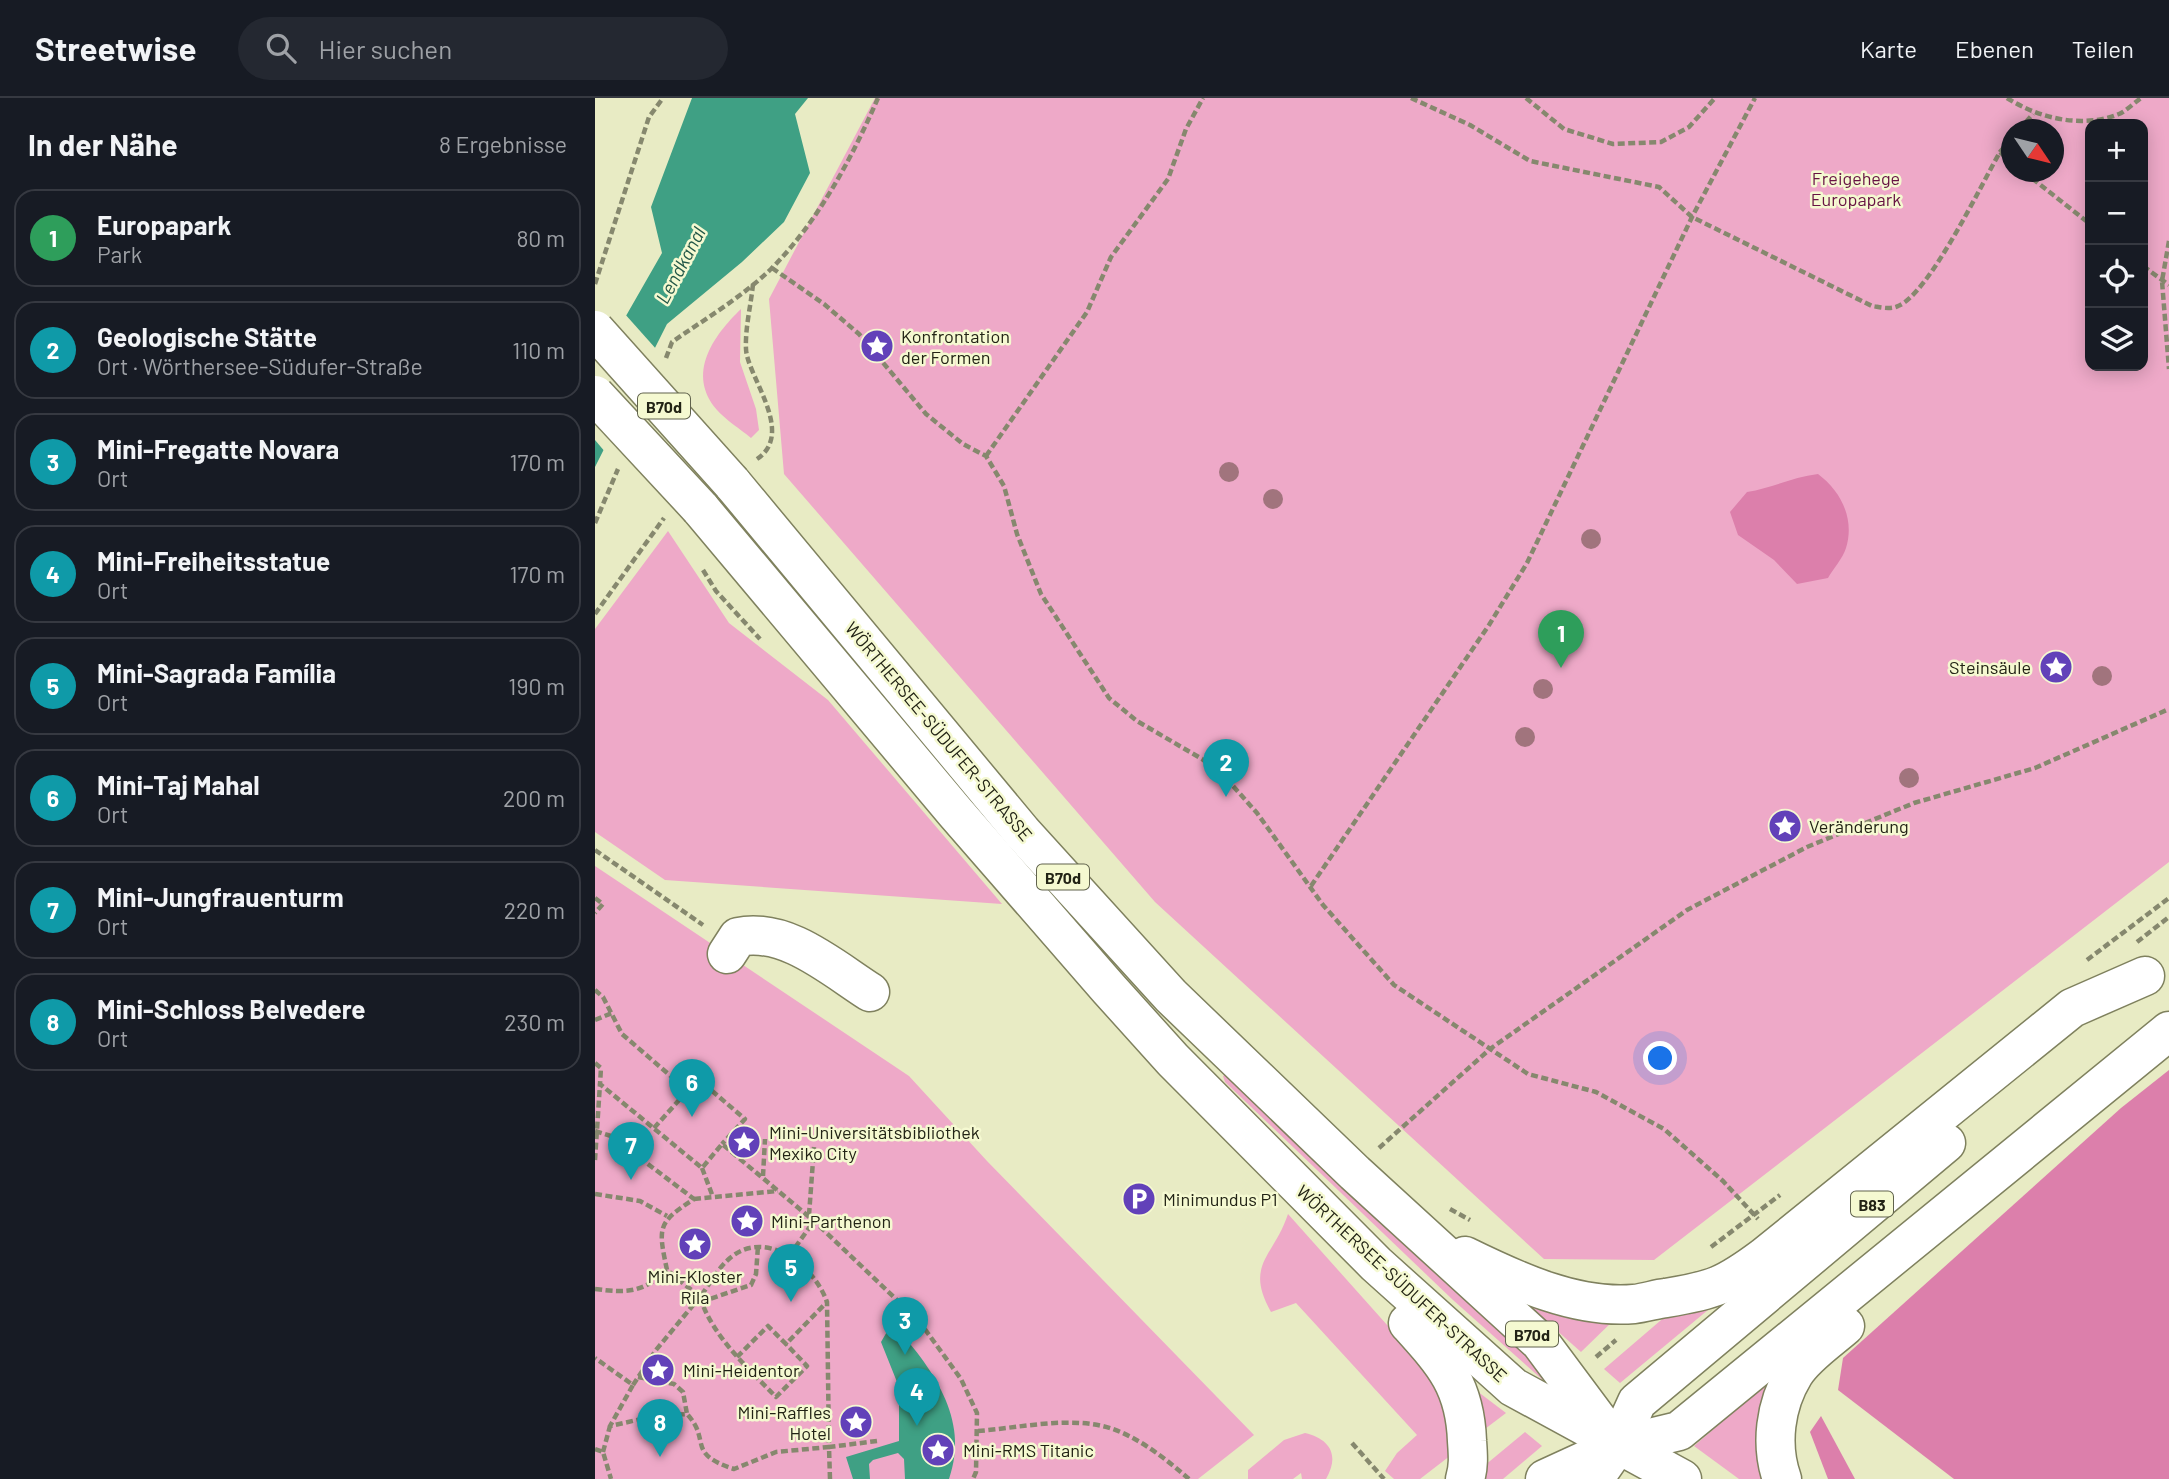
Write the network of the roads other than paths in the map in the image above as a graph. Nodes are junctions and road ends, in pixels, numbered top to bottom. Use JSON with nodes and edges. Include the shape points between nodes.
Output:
{"nodes":[{"id":1,"x":595,"y":330,"type":"edge"},
{"id":2,"x":595,"y":395,"type":"edge"},
{"id":3,"x":730,"y":950,"type":"road end"},
{"id":4,"x":2157,"y":967,"type":"edge"},
{"id":5,"x":870,"y":992,"type":"dead end"},
{"id":6,"x":2169,"y":1031,"type":"edge"},
{"id":7,"x":1173,"y":1060,"type":"junction"},
{"id":8,"x":2077,"y":1105,"type":"junction"},
{"id":9,"x":1437,"y":1222,"type":"junction"},
{"id":10,"x":1617,"y":1446,"type":"junction"},
{"id":11,"x":1465,"y":1479,"type":"edge"},
{"id":12,"x":1545,"y":1479,"type":"edge"},
{"id":13,"x":1594,"y":1479,"type":"edge"},
{"id":14,"x":1637,"y":1479,"type":"edge"},
{"id":15,"x":1682,"y":1479,"type":"edge"},
{"id":16,"x":1782,"y":1479,"type":"edge"}],
"edges":[{"from":1,"to":9,"type":"main road","name":"WÖRTHERSEE-SÜDUFER-STRASSE","number":"B70d","bridge":true,"via":[[742,472],[1022,832],[1171,996],[1355,1173]]},
{"from":2,"to":7,"type":"main road","name":"WÖRTHERSEE-SÜDUFER-STRASSE","number":"B70d","bridge":true,"via":[[683,511]]},
{"from":3,"to":5,"type":"main road","via":[[738,937],[758,933],[793,944]]},
{"from":4,"to":9,"type":"main road","via":[[2073,1008],[1764,1257],[1707,1292],[1635,1304],[1588,1302],[1509,1278]]},
{"from":4,"to":10,"type":"main road","number":"B83","via":[[1637,1402]]},
{"from":6,"to":8,"type":"main road"},
{"from":7,"to":10,"type":"main road","name":"WÖRTHERSEE-SÜDUFER-STRASSE","number":"B70d","via":[[1450,1333],[1513,1387]]},
{"from":7,"to":11,"type":"main road","via":[[1274,1181],[1422,1339],[1454,1380],[1467,1424]]},
{"from":8,"to":10,"type":"main road","via":[[1679,1432]]},
{"from":8,"to":16,"type":"main road","via":[[1933,1252],[1794,1374],[1776,1421],[1775,1461]]},
{"from":9,"to":10,"type":"main road","name":"WÖRTHERSEE-SÜDUFER-STRASSE","number":"B70d","via":[[1540,1342]]},
{"from":10,"to":12,"type":"main road"},
{"from":10,"to":13,"type":"main road","number":"B83"},
{"from":10,"to":14,"type":"main road"},
{"from":10,"to":15,"type":"main road"}]}
